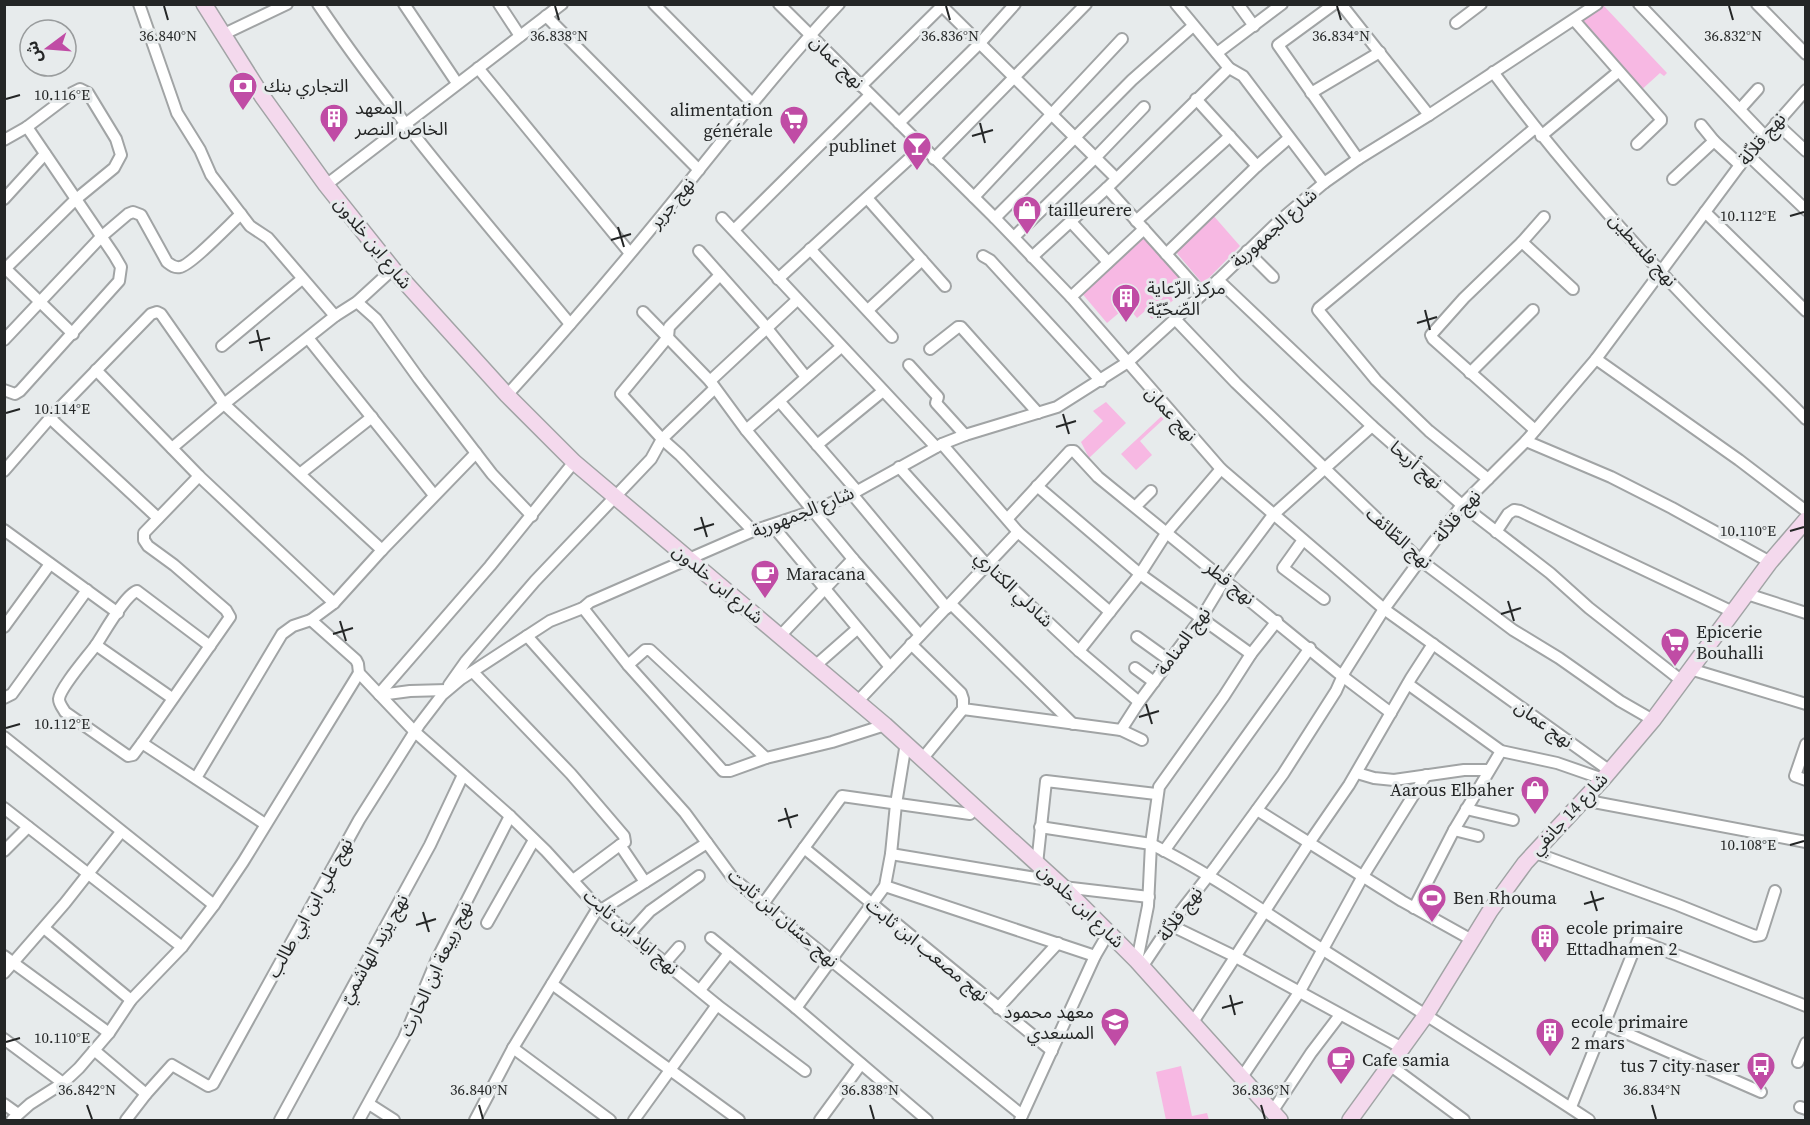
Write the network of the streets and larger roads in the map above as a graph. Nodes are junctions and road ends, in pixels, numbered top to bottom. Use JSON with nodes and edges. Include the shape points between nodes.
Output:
{"nodes":[{"id":1,"x":139,"y":4,"type":"edge"},
{"id":2,"x":204,"y":4,"type":"edge"},
{"id":3,"x":287,"y":4,"type":"edge"},
{"id":4,"x":318,"y":4,"type":"edge"},
{"id":5,"x":404,"y":4,"type":"edge"},
{"id":6,"x":499,"y":4,"type":"edge"},
{"id":7,"x":562,"y":4,"type":"edge"},
{"id":8,"x":654,"y":4,"type":"edge"},
{"id":9,"x":779,"y":4,"type":"edge"},
{"id":10,"x":838,"y":4,"type":"edge"},
{"id":11,"x":1015,"y":4,"type":"edge"},
{"id":12,"x":1086,"y":4,"type":"edge"},
{"id":13,"x":1176,"y":4,"type":"edge"},
{"id":14,"x":1238,"y":4,"type":"edge"},
{"id":15,"x":1282,"y":4,"type":"edge"},
{"id":16,"x":1334,"y":4,"type":"edge"},
{"id":17,"x":1341,"y":4,"type":"edge"},
{"id":18,"x":1481,"y":4,"type":"edge"},
{"id":19,"x":1598,"y":4,"type":"edge"},
{"id":20,"x":1639,"y":4,"type":"edge"},
{"id":21,"x":1756,"y":4,"type":"edge"},
{"id":22,"x":943,"y":5,"type":"edge"},
{"id":23,"x":546,"y":16,"type":"junction"},
{"id":24,"x":1574,"y":21,"type":"junction"},
{"id":25,"x":1456,"y":23,"type":"dead end"},
{"id":26,"x":1193,"y":26,"type":"junction"},
{"id":27,"x":1254,"y":26,"type":"junction"},
{"id":28,"x":222,"y":35,"type":"junction"},
{"id":29,"x":809,"y":35,"type":"junction"},
{"id":30,"x":520,"y":36,"type":"junction"},
{"id":31,"x":1122,"y":39,"type":"dead end"},
{"id":32,"x":980,"y":43,"type":"junction"},
{"id":33,"x":1380,"y":52,"type":"junction"},
{"id":34,"x":1216,"y":53,"type":"junction"},
{"id":35,"x":1806,"y":54,"type":"edge"},
{"id":36,"x":478,"y":68,"type":"junction"},
{"id":37,"x":1229,"y":68,"type":"junction"},
{"id":38,"x":1493,"y":72,"type":"junction"},
{"id":39,"x":1618,"y":72,"type":"junction"},
{"id":40,"x":1014,"y":77,"type":"junction"},
{"id":41,"x":457,"y":84,"type":"junction"},
{"id":42,"x":861,"y":86,"type":"junction"},
{"id":43,"x":1758,"y":89,"type":"dead end"},
{"id":44,"x":1806,"y":90,"type":"edge"},
{"id":45,"x":1311,"y":93,"type":"junction"},
{"id":46,"x":870,"y":95,"type":"junction"},
{"id":47,"x":1197,"y":99,"type":"junction"},
{"id":48,"x":752,"y":103,"type":"junction"},
{"id":49,"x":1144,"y":107,"type":"dead end"},
{"id":50,"x":1740,"y":109,"type":"junction"},
{"id":51,"x":1051,"y":114,"type":"junction"},
{"id":52,"x":1429,"y":115,"type":"junction"},
{"id":53,"x":899,"y":123,"type":"junction"},
{"id":54,"x":1776,"y":123,"type":"junction"},
{"id":55,"x":1701,"y":125,"type":"dead end"},
{"id":56,"x":406,"y":126,"type":"junction"},
{"id":57,"x":27,"y":127,"type":"junction"},
{"id":58,"x":1538,"y":132,"type":"junction"},
{"id":59,"x":1764,"y":135,"type":"junction"},
{"id":60,"x":1230,"y":136,"type":"junction"},
{"id":61,"x":1075,"y":138,"type":"junction"},
{"id":62,"x":1289,"y":138,"type":"junction"},
{"id":63,"x":4,"y":140,"type":"edge"},
{"id":64,"x":1714,"y":141,"type":"junction"},
{"id":65,"x":1637,"y":144,"type":"dead end"},
{"id":66,"x":922,"y":147,"type":"junction"},
{"id":67,"x":1806,"y":151,"type":"edge"},
{"id":68,"x":45,"y":154,"type":"junction"},
{"id":69,"x":1748,"y":154,"type":"junction"},
{"id":70,"x":1096,"y":158,"type":"junction"},
{"id":71,"x":934,"y":159,"type":"junction"},
{"id":72,"x":1358,"y":159,"type":"junction"},
{"id":73,"x":1740,"y":165,"type":"junction"},
{"id":74,"x":1257,"y":166,"type":"junction"},
{"id":75,"x":699,"y":170,"type":"junction"},
{"id":76,"x":1116,"y":178,"type":"junction"},
{"id":77,"x":1674,"y":179,"type":"dead end"},
{"id":78,"x":1324,"y":183,"type":"junction"},
{"id":79,"x":326,"y":185,"type":"junction"},
{"id":80,"x":1107,"y":188,"type":"junction"},
{"id":81,"x":974,"y":197,"type":"junction"},
{"id":82,"x":867,"y":198,"type":"junction"},
{"id":83,"x":4,"y":200,"type":"edge"},
{"id":84,"x":75,"y":200,"type":"junction"},
{"id":85,"x":1806,"y":210,"type":"edge"},
{"id":86,"x":1705,"y":212,"type":"junction"},
{"id":87,"x":241,"y":214,"type":"junction"},
{"id":88,"x":1544,"y":217,"type":"dead end"},
{"id":89,"x":722,"y":218,"type":"dead end"},
{"id":90,"x":995,"y":218,"type":"junction"},
{"id":91,"x":1136,"y":221,"type":"junction"},
{"id":92,"x":1071,"y":222,"type":"junction"},
{"id":93,"x":734,"y":230,"type":"junction"},
{"id":94,"x":1144,"y":230,"type":"junction"},
{"id":95,"x":101,"y":237,"type":"junction"},
{"id":96,"x":1014,"y":237,"type":"junction"},
{"id":97,"x":1522,"y":242,"type":"junction"},
{"id":98,"x":810,"y":249,"type":"junction"},
{"id":99,"x":699,"y":251,"type":"dead end"},
{"id":100,"x":1247,"y":251,"type":"junction"},
{"id":101,"x":629,"y":252,"type":"junction"},
{"id":102,"x":1166,"y":254,"type":"junction"},
{"id":103,"x":983,"y":256,"type":"dead end"},
{"id":104,"x":1032,"y":257,"type":"junction"},
{"id":105,"x":922,"y":260,"type":"junction"},
{"id":106,"x":1108,"y":262,"type":"junction"},
{"id":107,"x":5,"y":268,"type":"edge"},
{"id":108,"x":393,"y":269,"type":"junction"},
{"id":109,"x":1662,"y":272,"type":"junction"},
{"id":110,"x":720,"y":275,"type":"junction"},
{"id":111,"x":1273,"y":277,"type":"dead end"},
{"id":112,"x":302,"y":279,"type":"junction"},
{"id":113,"x":778,"y":279,"type":"junction"},
{"id":114,"x":1218,"y":280,"type":"junction"},
{"id":115,"x":945,"y":286,"type":"dead end"},
{"id":116,"x":1573,"y":289,"type":"dead end"},
{"id":117,"x":1202,"y":294,"type":"junction"},
{"id":118,"x":1071,"y":297,"type":"junction"},
{"id":119,"x":797,"y":300,"type":"junction"},
{"id":120,"x":39,"y":301,"type":"junction"},
{"id":121,"x":357,"y":302,"type":"junction"},
{"id":122,"x":868,"y":310,"type":"junction"},
{"id":123,"x":1533,"y":310,"type":"dead end"},
{"id":124,"x":1806,"y":311,"type":"edge"},
{"id":125,"x":643,"y":312,"type":"dead end"},
{"id":126,"x":335,"y":316,"type":"junction"},
{"id":127,"x":1175,"y":319,"type":"junction"},
{"id":128,"x":570,"y":324,"type":"junction"},
{"id":129,"x":767,"y":328,"type":"junction"},
{"id":130,"x":73,"y":334,"type":"junction"},
{"id":131,"x":668,"y":337,"type":"junction"},
{"id":132,"x":308,"y":338,"type":"junction"},
{"id":133,"x":892,"y":338,"type":"dead end"},
{"id":134,"x":4,"y":340,"type":"edge"},
{"id":135,"x":222,"y":346,"type":"dead end"},
{"id":136,"x":841,"y":347,"type":"junction"},
{"id":137,"x":930,"y":349,"type":"dead end"},
{"id":138,"x":1596,"y":359,"type":"junction"},
{"id":139,"x":1128,"y":362,"type":"junction"},
{"id":140,"x":909,"y":364,"type":"dead end"},
{"id":141,"x":96,"y":370,"type":"junction"},
{"id":142,"x":1470,"y":373,"type":"junction"},
{"id":143,"x":806,"y":377,"type":"junction"},
{"id":144,"x":1101,"y":381,"type":"junction"},
{"id":145,"x":712,"y":385,"type":"junction"},
{"id":146,"x":5,"y":391,"type":"edge"},
{"id":147,"x":883,"y":391,"type":"junction"},
{"id":148,"x":507,"y":395,"type":"junction"},
{"id":149,"x":780,"y":402,"type":"junction"},
{"id":150,"x":224,"y":404,"type":"junction"},
{"id":151,"x":1038,"y":413,"type":"junction"},
{"id":152,"x":372,"y":417,"type":"junction"},
{"id":153,"x":50,"y":418,"type":"junction"},
{"id":154,"x":1806,"y":419,"type":"edge"},
{"id":155,"x":1372,"y":426,"type":"junction"},
{"id":156,"x":746,"y":430,"type":"junction"},
{"id":157,"x":1535,"y":430,"type":"junction"},
{"id":158,"x":965,"y":435,"type":"junction"},
{"id":159,"x":662,"y":439,"type":"junction"},
{"id":160,"x":1526,"y":441,"type":"junction"},
{"id":161,"x":817,"y":445,"type":"junction"},
{"id":162,"x":939,"y":446,"type":"junction"},
{"id":163,"x":172,"y":448,"type":"junction"},
{"id":164,"x":476,"y":453,"type":"junction"},
{"id":165,"x":574,"y":462,"type":"junction"},
{"id":166,"x":899,"y":466,"type":"junction"},
{"id":167,"x":1221,"y":469,"type":"junction"},
{"id":168,"x":1325,"y":470,"type":"junction"},
{"id":169,"x":4,"y":471,"type":"edge"},
{"id":170,"x":300,"y":473,"type":"junction"},
{"id":171,"x":200,"y":476,"type":"junction"},
{"id":172,"x":1488,"y":479,"type":"junction"},
{"id":173,"x":1037,"y":486,"type":"junction"},
{"id":174,"x":1151,"y":491,"type":"dead end"},
{"id":175,"x":855,"y":492,"type":"junction"},
{"id":176,"x":434,"y":495,"type":"junction"},
{"id":177,"x":615,"y":497,"type":"junction"},
{"id":178,"x":1462,"y":505,"type":"junction"},
{"id":179,"x":1136,"y":506,"type":"junction"},
{"id":180,"x":813,"y":511,"type":"junction"},
{"id":181,"x":1806,"y":511,"type":"edge"},
{"id":182,"x":1273,"y":515,"type":"junction"},
{"id":183,"x":532,"y":516,"type":"junction"},
{"id":184,"x":158,"y":518,"type":"junction"},
{"id":185,"x":1008,"y":518,"type":"junction"},
{"id":186,"x":772,"y":525,"type":"junction"},
{"id":187,"x":1802,"y":529,"type":"edge"},
{"id":188,"x":4,"y":530,"type":"edge"},
{"id":189,"x":753,"y":531,"type":"junction"},
{"id":190,"x":1018,"y":532,"type":"junction"},
{"id":191,"x":1167,"y":532,"type":"junction"},
{"id":192,"x":1496,"y":532,"type":"junction"},
{"id":193,"x":1303,"y":540,"type":"junction"},
{"id":194,"x":382,"y":550,"type":"junction"},
{"id":195,"x":689,"y":560,"type":"junction"},
{"id":196,"x":854,"y":560,"type":"junction"},
{"id":197,"x":1420,"y":560,"type":"junction"},
{"id":198,"x":1770,"y":562,"type":"junction"},
{"id":199,"x":50,"y":564,"type":"junction"},
{"id":200,"x":988,"y":566,"type":"junction"},
{"id":201,"x":1140,"y":574,"type":"junction"},
{"id":202,"x":1225,"y":579,"type":"junction"},
{"id":203,"x":825,"y":588,"type":"junction"},
{"id":204,"x":87,"y":590,"type":"junction"},
{"id":205,"x":1747,"y":594,"type":"junction"},
{"id":206,"x":1324,"y":599,"type":"dead end"},
{"id":207,"x":334,"y":603,"type":"junction"},
{"id":208,"x":949,"y":606,"type":"junction"},
{"id":209,"x":583,"y":608,"type":"junction"},
{"id":210,"x":1384,"y":609,"type":"junction"},
{"id":211,"x":1110,"y":612,"type":"junction"},
{"id":212,"x":1733,"y":612,"type":"junction"},
{"id":213,"x":118,"y":613,"type":"junction"},
{"id":214,"x":1806,"y":613,"type":"edge"},
{"id":215,"x":1202,"y":617,"type":"junction"},
{"id":216,"x":311,"y":620,"type":"junction"},
{"id":217,"x":1276,"y":621,"type":"junction"},
{"id":218,"x":4,"y":627,"type":"edge"},
{"id":219,"x":857,"y":629,"type":"junction"},
{"id":220,"x":920,"y":635,"type":"junction"},
{"id":221,"x":527,"y":636,"type":"junction"},
{"id":222,"x":780,"y":636,"type":"junction"},
{"id":223,"x":1137,"y":637,"type":"dead end"},
{"id":224,"x":911,"y":644,"type":"junction"},
{"id":225,"x":1433,"y":644,"type":"junction"},
{"id":226,"x":96,"y":645,"type":"junction"},
{"id":227,"x":210,"y":646,"type":"junction"},
{"id":228,"x":1310,"y":648,"type":"junction"},
{"id":229,"x":1079,"y":651,"type":"junction"},
{"id":230,"x":1251,"y":654,"type":"junction"},
{"id":231,"x":1169,"y":660,"type":"junction"},
{"id":232,"x":628,"y":665,"type":"junction"},
{"id":233,"x":815,"y":666,"type":"junction"},
{"id":234,"x":890,"y":667,"type":"junction"},
{"id":235,"x":1135,"y":668,"type":"dead end"},
{"id":236,"x":473,"y":672,"type":"junction"},
{"id":237,"x":359,"y":673,"type":"junction"},
{"id":238,"x":1686,"y":675,"type":"junction"},
{"id":239,"x":1342,"y":676,"type":"junction"},
{"id":240,"x":1154,"y":682,"type":"junction"},
{"id":241,"x":1408,"y":684,"type":"junction"},
{"id":242,"x":445,"y":692,"type":"junction"},
{"id":243,"x":379,"y":694,"type":"junction"},
{"id":244,"x":4,"y":698,"type":"edge"},
{"id":245,"x":172,"y":698,"type":"junction"},
{"id":246,"x":857,"y":702,"type":"junction"},
{"id":247,"x":1139,"y":702,"type":"junction"},
{"id":248,"x":1806,"y":705,"type":"edge"},
{"id":249,"x":963,"y":709,"type":"junction"},
{"id":250,"x":1390,"y":713,"type":"junction"},
{"id":251,"x":1653,"y":720,"type":"junction"},
{"id":252,"x":1073,"y":724,"type":"junction"},
{"id":253,"x":885,"y":725,"type":"junction"},
{"id":254,"x":1121,"y":730,"type":"junction"},
{"id":255,"x":415,"y":732,"type":"junction"},
{"id":256,"x":4,"y":737,"type":"edge"},
{"id":257,"x":1142,"y":740,"type":"dead end"},
{"id":258,"x":142,"y":743,"type":"junction"},
{"id":259,"x":906,"y":743,"type":"junction"},
{"id":260,"x":1806,"y":744,"type":"edge"},
{"id":261,"x":1502,"y":751,"type":"junction"},
{"id":262,"x":766,"y":758,"type":"junction"},
{"id":263,"x":923,"y":758,"type":"junction"},
{"id":264,"x":1489,"y":770,"type":"junction"},
{"id":265,"x":1357,"y":773,"type":"junction"},
{"id":266,"x":463,"y":775,"type":"junction"},
{"id":267,"x":1426,"y":775,"type":"junction"},
{"id":268,"x":1606,"y":775,"type":"junction"},
{"id":269,"x":196,"y":778,"type":"junction"},
{"id":270,"x":1800,"y":778,"type":"edge"},
{"id":271,"x":1156,"y":794,"type":"junction"},
{"id":272,"x":1582,"y":800,"type":"junction"},
{"id":273,"x":896,"y":804,"type":"junction"},
{"id":274,"x":4,"y":808,"type":"edge"},
{"id":275,"x":1466,"y":809,"type":"junction"},
{"id":276,"x":1257,"y":810,"type":"junction"},
{"id":277,"x":970,"y":814,"type":"dead end"},
{"id":278,"x":510,"y":816,"type":"junction"},
{"id":279,"x":1513,"y":820,"type":"dead end"},
{"id":280,"x":265,"y":824,"type":"junction"},
{"id":281,"x":28,"y":827,"type":"junction"},
{"id":282,"x":1040,"y":827,"type":"junction"},
{"id":283,"x":1454,"y":830,"type":"junction"},
{"id":284,"x":122,"y":832,"type":"junction"},
{"id":285,"x":1478,"y":836,"type":"dead end"},
{"id":286,"x":534,"y":840,"type":"junction"},
{"id":287,"x":1806,"y":842,"type":"edge"},
{"id":288,"x":707,"y":843,"type":"junction"},
{"id":289,"x":1309,"y":843,"type":"junction"},
{"id":290,"x":1150,"y":844,"type":"junction"},
{"id":291,"x":620,"y":845,"type":"junction"},
{"id":292,"x":804,"y":848,"type":"junction"},
{"id":293,"x":4,"y":851,"type":"edge"},
{"id":294,"x":1164,"y":851,"type":"junction"},
{"id":295,"x":1533,"y":852,"type":"junction"},
{"id":296,"x":891,"y":854,"type":"junction"},
{"id":297,"x":1037,"y":864,"type":"junction"},
{"id":298,"x":88,"y":873,"type":"junction"},
{"id":299,"x":1208,"y":874,"type":"junction"},
{"id":300,"x":699,"y":876,"type":"dead end"},
{"id":301,"x":1363,"y":876,"type":"junction"},
{"id":302,"x":573,"y":880,"type":"junction"},
{"id":303,"x":645,"y":882,"type":"junction"},
{"id":304,"x":1060,"y":884,"type":"junction"},
{"id":305,"x":885,"y":886,"type":"junction"},
{"id":306,"x":1775,"y":891,"type":"dead end"},
{"id":307,"x":1149,"y":897,"type":"junction"},
{"id":308,"x":763,"y":904,"type":"junction"},
{"id":309,"x":870,"y":904,"type":"junction"},
{"id":310,"x":214,"y":905,"type":"junction"},
{"id":311,"x":1414,"y":908,"type":"junction"},
{"id":312,"x":600,"y":909,"type":"junction"},
{"id":313,"x":1265,"y":910,"type":"junction"},
{"id":314,"x":486,"y":923,"type":"dead end"},
{"id":315,"x":1170,"y":925,"type":"junction"},
{"id":316,"x":44,"y":928,"type":"junction"},
{"id":317,"x":1109,"y":932,"type":"junction"},
{"id":318,"x":630,"y":933,"type":"junction"},
{"id":319,"x":711,"y":938,"type":"dead end"},
{"id":320,"x":1472,"y":940,"type":"junction"},
{"id":321,"x":1058,"y":943,"type":"junction"},
{"id":322,"x":182,"y":947,"type":"junction"},
{"id":323,"x":679,"y":947,"type":"dead end"},
{"id":324,"x":1321,"y":948,"type":"junction"},
{"id":325,"x":729,"y":953,"type":"junction"},
{"id":326,"x":4,"y":956,"type":"edge"},
{"id":327,"x":1095,"y":956,"type":"junction"},
{"id":328,"x":1234,"y":956,"type":"junction"},
{"id":329,"x":831,"y":959,"type":"junction"},
{"id":330,"x":665,"y":963,"type":"junction"},
{"id":331,"x":14,"y":964,"type":"junction"},
{"id":332,"x":1139,"y":964,"type":"junction"},
{"id":333,"x":4,"y":973,"type":"edge"},
{"id":334,"x":552,"y":984,"type":"junction"},
{"id":335,"x":700,"y":990,"type":"junction"},
{"id":336,"x":1299,"y":991,"type":"junction"},
{"id":337,"x":131,"y":1000,"type":"junction"},
{"id":338,"x":717,"y":1005,"type":"junction"},
{"id":339,"x":1806,"y":1006,"type":"edge"},
{"id":340,"x":796,"y":1008,"type":"junction"},
{"id":341,"x":998,"y":1008,"type":"junction"},
{"id":342,"x":1340,"y":1015,"type":"junction"},
{"id":343,"x":1426,"y":1015,"type":"junction"},
{"id":344,"x":1193,"y":1022,"type":"junction"},
{"id":345,"x":1603,"y":1023,"type":"junction"},
{"id":346,"x":109,"y":1033,"type":"junction"},
{"id":347,"x":4,"y":1039,"type":"edge"},
{"id":348,"x":1806,"y":1043,"type":"edge"},
{"id":349,"x":513,"y":1048,"type":"junction"},
{"id":350,"x":1404,"y":1049,"type":"junction"},
{"id":351,"x":94,"y":1050,"type":"junction"},
{"id":352,"x":1052,"y":1051,"type":"junction"},
{"id":353,"x":1798,"y":1062,"type":"dead end"},
{"id":354,"x":861,"y":1064,"type":"junction"},
{"id":355,"x":1391,"y":1066,"type":"junction"},
{"id":356,"x":669,"y":1071,"type":"junction"},
{"id":357,"x":805,"y":1071,"type":"dead end"},
{"id":358,"x":1242,"y":1077,"type":"junction"},
{"id":359,"x":63,"y":1083,"type":"junction"},
{"id":360,"x":1761,"y":1092,"type":"dead end"},
{"id":361,"x":146,"y":1094,"type":"junction"},
{"id":362,"x":4,"y":1104,"type":"edge"},
{"id":363,"x":369,"y":1104,"type":"junction"},
{"id":364,"x":1574,"y":1114,"type":"edge"},
{"id":365,"x":1276,"y":1116,"type":"edge"},
{"id":366,"x":15,"y":1117,"type":"edge"},
{"id":367,"x":920,"y":1118,"type":"edge"},
{"id":368,"x":1021,"y":1118,"type":"edge"},
{"id":369,"x":126,"y":1120,"type":"edge"},
{"id":370,"x":280,"y":1120,"type":"edge"},
{"id":371,"x":359,"y":1120,"type":"edge"},
{"id":372,"x":394,"y":1120,"type":"edge"},
{"id":373,"x":475,"y":1120,"type":"edge"},
{"id":374,"x":610,"y":1120,"type":"edge"},
{"id":375,"x":634,"y":1120,"type":"edge"},
{"id":376,"x":739,"y":1120,"type":"edge"},
{"id":377,"x":820,"y":1120,"type":"edge"},
{"id":378,"x":1350,"y":1120,"type":"edge"},
{"id":379,"x":1464,"y":1120,"type":"edge"},
{"id":380,"x":1589,"y":1120,"type":"edge"}],
"edges":[{"from":1,"to":87,"type":"street","via":[[177,113],[211,175]]},
{"from":2,"to":28,"type":"street","name":"شارع ابن خلدون"},
{"from":3,"to":28,"type":"street"},
{"from":4,"to":56,"type":"street"},
{"from":5,"to":41,"type":"street"},
{"from":6,"to":30,"type":"street"},
{"from":7,"to":23,"type":"street"},
{"from":8,"to":48,"type":"street"},
{"from":9,"to":29,"type":"street","name":"نهج عمان"},
{"from":10,"to":29,"type":"street","name":"نهج جرير"},
{"from":11,"to":32,"type":"street"},
{"from":12,"to":40,"type":"street"},
{"from":13,"to":26,"type":"street"},
{"from":14,"to":27,"type":"street"},
{"from":15,"to":27,"type":"street"},
{"from":16,"to":45,"type":"street","via":[[1278,45]]},
{"from":17,"to":33,"type":"street"},
{"from":18,"to":25,"type":"street"},
{"from":19,"to":24,"type":"street","name":"شارع الجمهورية"},
{"from":20,"to":50,"type":"street"},
{"from":21,"to":35,"type":"street"},
{"from":22,"to":32,"type":"street"},
{"from":22,"to":42,"type":"street"},
{"from":23,"to":30,"type":"street"},
{"from":23,"to":75,"type":"street"},
{"from":24,"to":38,"type":"street","name":"شارع الجمهورية"},
{"from":24,"to":39,"type":"street"},
{"from":26,"to":34,"type":"street"},
{"from":26,"to":61,"type":"street"},
{"from":27,"to":34,"type":"street"},
{"from":28,"to":79,"type":"street","name":"شارع ابن خلدون"},
{"from":29,"to":42,"type":"street","name":"نهج عمان"},
{"from":29,"to":48,"type":"street","name":"نهج جرير"},
{"from":30,"to":36,"type":"street"},
{"from":31,"to":51,"type":"street"},
{"from":32,"to":40,"type":"street"},
{"from":32,"to":53,"type":"street"},
{"from":33,"to":45,"type":"street"},
{"from":33,"to":52,"type":"street"},
{"from":34,"to":37,"type":"street"},
{"from":36,"to":41,"type":"street"},
{"from":36,"to":101,"type":"street"},
{"from":37,"to":47,"type":"street"},
{"from":37,"to":62,"type":"street","via":[[1243,76]]},
{"from":38,"to":52,"type":"street","name":"شارع الجمهورية"},
{"from":38,"to":58,"type":"street","name":"نهج فلسطين"},
{"from":39,"to":58,"type":"street"},
{"from":39,"to":65,"type":"street","via":[[1662,120]]},
{"from":40,"to":51,"type":"street"},
{"from":40,"to":71,"type":"street"},
{"from":41,"to":56,"type":"street"},
{"from":42,"to":46,"type":"street","name":"نهج عمان"},
{"from":43,"to":50,"type":"street"},
{"from":44,"to":54,"type":"street","name":"نهج قلاّلة"},
{"from":45,"to":72,"type":"street"},
{"from":46,"to":53,"type":"street","name":"نهج عمان"},
{"from":46,"to":93,"type":"street"},
{"from":47,"to":60,"type":"street"},
{"from":47,"to":76,"type":"street"},
{"from":48,"to":75,"type":"street","name":"نهج جرير"},
{"from":49,"to":70,"type":"street"},
{"from":50,"to":59,"type":"street"},
{"from":51,"to":61,"type":"street"},
{"from":51,"to":81,"type":"street"},
{"from":52,"to":72,"type":"street","name":"شارع الجمهورية"},
{"from":53,"to":66,"type":"street","name":"نهج عمان"},
{"from":54,"to":59,"type":"street","name":"نهج قلاّلة"},
{"from":54,"to":67,"type":"street"},
{"from":55,"to":64,"type":"street"},
{"from":56,"to":79,"type":"street"},
{"from":56,"to":128,"type":"street"},
{"from":57,"to":63,"type":"street"},
{"from":57,"to":68,"type":"street"},
{"from":57,"to":84,"type":"street","via":[[76,90],[88,93],[116,139],[121,155],[114,168]]},
{"from":58,"to":109,"type":"street","name":"نهج فلسطين"},
{"from":58,"to":172,"type":"street","via":[[1318,308],[1376,380],[1429,431]]},
{"from":59,"to":69,"type":"street","name":"نهج قلاّلة"},
{"from":60,"to":74,"type":"street"},
{"from":60,"to":91,"type":"street"},
{"from":61,"to":70,"type":"street"},
{"from":61,"to":90,"type":"street"},
{"from":62,"to":74,"type":"street"},
{"from":62,"to":78,"type":"street"},
{"from":64,"to":73,"type":"street"},
{"from":64,"to":77,"type":"street"},
{"from":66,"to":71,"type":"street","name":"نهج عمان"},
{"from":66,"to":82,"type":"street"},
{"from":68,"to":83,"type":"street"},
{"from":68,"to":84,"type":"street"},
{"from":69,"to":73,"type":"street","name":"نهج قلاّلة"},
{"from":69,"to":85,"type":"street"},
{"from":70,"to":76,"type":"street"},
{"from":70,"to":96,"type":"street"},
{"from":71,"to":81,"type":"street","name":"نهج عمان"},
{"from":72,"to":78,"type":"street","name":"شارع الجمهورية"},
{"from":73,"to":86,"type":"street","name":"نهج قلاّلة"},
{"from":74,"to":102,"type":"street"},
{"from":75,"to":101,"type":"street","name":"نهج جرير"},
{"from":76,"to":80,"type":"street"},
{"from":78,"to":100,"type":"street","name":"شارع الجمهورية"},
{"from":79,"to":108,"type":"street","name":"شارع ابن خلدون"},
{"from":80,"to":91,"type":"street"},
{"from":80,"to":92,"type":"street"},
{"from":81,"to":90,"type":"street","name":"نهج عمان"},
{"from":82,"to":98,"type":"street"},
{"from":82,"to":105,"type":"street"},
{"from":84,"to":95,"type":"street"},
{"from":84,"to":107,"type":"street"},
{"from":86,"to":109,"type":"street","name":"نهج قلاّلة"},
{"from":86,"to":124,"type":"street"},
{"from":87,"to":95,"type":"street","via":[[191,262],[179,268],[167,262],[138,212],[128,214]]},
{"from":87,"to":112,"type":"street","via":[[268,238]]},
{"from":88,"to":97,"type":"street"},
{"from":89,"to":93,"type":"street"},
{"from":90,"to":96,"type":"street","name":"نهج عمان"},
{"from":91,"to":94,"type":"street"},
{"from":92,"to":104,"type":"street"},
{"from":92,"to":106,"type":"street"},
{"from":93,"to":113,"type":"street"},
{"from":94,"to":102,"type":"street"},
{"from":94,"to":106,"type":"street"},
{"from":95,"to":120,"type":"street"},
{"from":95,"to":130,"type":"street","via":[[118,261],[121,276]]},
{"from":96,"to":104,"type":"street","name":"نهج عمان"},
{"from":97,"to":116,"type":"street"},
{"from":97,"to":142,"type":"street","via":[[1431,334]]},
{"from":98,"to":113,"type":"street"},
{"from":98,"to":122,"type":"street"},
{"from":99,"to":110,"type":"street"},
{"from":100,"to":111,"type":"street"},
{"from":100,"to":114,"type":"street","name":"شارع الجمهورية"},
{"from":101,"to":128,"type":"street","name":"نهج جرير"},
{"from":102,"to":117,"type":"street"},
{"from":103,"to":144,"type":"street"},
{"from":104,"to":118,"type":"street","name":"نهج عمان"},
{"from":105,"to":115,"type":"street"},
{"from":105,"to":122,"type":"street"},
{"from":106,"to":118,"type":"street"},
{"from":107,"to":120,"type":"street"},
{"from":108,"to":121,"type":"street"},
{"from":108,"to":148,"type":"street","name":"شارع ابن خلدون"},
{"from":109,"to":138,"type":"street","name":"نهج قلاّلة"},
{"from":109,"to":154,"type":"street","name":"نهج فلسطين"},
{"from":110,"to":129,"type":"street"},
{"from":110,"to":131,"type":"street","via":[[669,327]]},
{"from":112,"to":126,"type":"street"},
{"from":112,"to":135,"type":"street"},
{"from":113,"to":119,"type":"street"},
{"from":114,"to":117,"type":"street","name":"شارع الجمهورية"},
{"from":114,"to":155,"type":"street","name":"نهج أريحا"},
{"from":117,"to":127,"type":"street","name":"شارع الجمهورية"},
{"from":118,"to":139,"type":"street","name":"نهج عمان"},
{"from":119,"to":129,"type":"street","name":"نهج علي ابن ابي طالب"},
{"from":119,"to":136,"type":"street"},
{"from":120,"to":130,"type":"street"},
{"from":120,"to":134,"type":"street"},
{"from":121,"to":126,"type":"street"},
{"from":121,"to":164,"type":"street","via":[[376,319]]},
{"from":122,"to":133,"type":"street"},
{"from":123,"to":142,"type":"street"},
{"from":125,"to":131,"type":"street"},
{"from":126,"to":132,"type":"street"},
{"from":127,"to":139,"type":"street","name":"شارع الجمهورية"},
{"from":127,"to":168,"type":"street","name":"نهج الطّائف"},
{"from":128,"to":148,"type":"street","name":"نهج جرير"},
{"from":129,"to":143,"type":"street"},
{"from":129,"to":145,"type":"street","name":"نهج علي ابن ابي طالب"},
{"from":130,"to":146,"type":"street","via":[[20,391]]},
{"from":131,"to":145,"type":"street"},
{"from":131,"to":159,"type":"street","via":[[621,394]]},
{"from":132,"to":150,"type":"street"},
{"from":132,"to":152,"type":"street"},
{"from":136,"to":143,"type":"street"},
{"from":136,"to":147,"type":"street"},
{"from":137,"to":151,"type":"street","via":[[961,327]]},
{"from":138,"to":157,"type":"street","name":"نهج قلاّلة"},
{"from":138,"to":181,"type":"street"},
{"from":139,"to":144,"type":"street","name":"شارع الجمهورية"},
{"from":139,"to":167,"type":"street","name":"نهج عمان"},
{"from":140,"to":158,"type":"street"},
{"from":141,"to":150,"type":"street","via":[[150,314],[157,312]]},
{"from":141,"to":153,"type":"street"},
{"from":141,"to":163,"type":"street"},
{"from":142,"to":157,"type":"street"},
{"from":143,"to":149,"type":"street"},
{"from":144,"to":151,"type":"street","name":"شارع الجمهورية","via":[[1057,407]]},
{"from":145,"to":156,"type":"street"},
{"from":145,"to":159,"type":"street","name":"نهج علي ابن ابي طالب"},
{"from":147,"to":161,"type":"street"},
{"from":147,"to":162,"type":"street"},
{"from":148,"to":165,"type":"street","name":"شارع ابن خلدون"},
{"from":149,"to":156,"type":"street"},
{"from":149,"to":161,"type":"street"},
{"from":150,"to":163,"type":"street"},
{"from":150,"to":170,"type":"street"},
{"from":151,"to":158,"type":"street","name":"شارع الجمهورية"},
{"from":152,"to":170,"type":"street"},
{"from":152,"to":176,"type":"street"},
{"from":153,"to":169,"type":"street"},
{"from":153,"to":184,"type":"street"},
{"from":155,"to":168,"type":"street","name":"نهج المنامة"},
{"from":155,"to":178,"type":"street","name":"نهج أريحا"},
{"from":156,"to":180,"type":"street"},
{"from":157,"to":160,"type":"street","name":"نهج قلاّلة"},
{"from":158,"to":162,"type":"street","name":"شارع الجمهورية"},
{"from":159,"to":177,"type":"street","name":"نهج علي ابن ابي طالب","via":[[651,459]]},
{"from":159,"to":189,"type":"street"},
{"from":160,"to":172,"type":"street","name":"نهج قلاّلة"},
{"from":160,"to":198,"type":"street","via":[[1611,477]]},
{"from":161,"to":175,"type":"street"},
{"from":162,"to":166,"type":"street","name":"شارع الجمهورية"},
{"from":162,"to":185,"type":"street"},
{"from":163,"to":171,"type":"street"},
{"from":164,"to":176,"type":"street"},
{"from":164,"to":183,"type":"street"},
{"from":165,"to":177,"type":"street","name":"شارع ابن خلدون"},
{"from":165,"to":183,"type":"street"},
{"from":166,"to":175,"type":"street","name":"شارع الجمهورية"},
{"from":166,"to":200,"type":"street","name":"شادلي الكتاري"},
{"from":167,"to":182,"type":"street","name":"نهج عمان"},
{"from":167,"to":191,"type":"street"},
{"from":168,"to":182,"type":"street","name":"نهج المنامة"},
{"from":168,"to":197,"type":"street","name":"نهج الطّائف"},
{"from":170,"to":194,"type":"street"},
{"from":171,"to":184,"type":"street"},
{"from":171,"to":207,"type":"street"},
{"from":172,"to":178,"type":"street","name":"نهج قلاّلة"},
{"from":173,"to":179,"type":"street","name":"نهج قطر","via":[[1072,450],[1098,477]]},
{"from":173,"to":185,"type":"street"},
{"from":173,"to":201,"type":"street"},
{"from":174,"to":179,"type":"street"},
{"from":175,"to":180,"type":"street","name":"شارع الجمهورية"},
{"from":175,"to":208,"type":"street"},
{"from":176,"to":194,"type":"street"},
{"from":177,"to":195,"type":"street","name":"شارع ابن خلدون"},
{"from":177,"to":242,"type":"street","name":"نهج علي ابن ابي طالب","via":[[535,581],[466,661]]},
{"from":178,"to":192,"type":"street","name":"نهج أريحا"},
{"from":178,"to":197,"type":"street","name":"نهج قلاّلة"},
{"from":179,"to":191,"type":"street","name":"نهج قطر"},
{"from":180,"to":186,"type":"street","name":"شارع الجمهورية"},
{"from":180,"to":196,"type":"street"},
{"from":182,"to":193,"type":"street","name":"نهج عمان"},
{"from":182,"to":202,"type":"street","name":"نهج المنامة"},
{"from":183,"to":243,"type":"street"},
{"from":184,"to":227,"type":"street","via":[[144,533],[145,544],[229,614]]},
{"from":185,"to":190,"type":"street"},
{"from":186,"to":189,"type":"street","name":"شارع الجمهورية"},
{"from":186,"to":203,"type":"street"},
{"from":187,"to":198,"type":"street","name":"شارع 14 جانفي"},
{"from":188,"to":199,"type":"street"},
{"from":189,"to":195,"type":"street","name":"شارع الجمهورية"},
{"from":190,"to":200,"type":"street"},
{"from":190,"to":211,"type":"street"},
{"from":191,"to":201,"type":"street"},
{"from":191,"to":202,"type":"street","name":"نهج قطر"},
{"from":192,"to":212,"type":"street","via":[[1508,514],[1520,511]]},
{"from":192,"to":238,"type":"street","name":"نهج أريحا","via":[[1589,608]]},
{"from":193,"to":206,"type":"street","via":[[1283,568]]},
{"from":193,"to":210,"type":"street","name":"نهج عمان"},
{"from":194,"to":207,"type":"street"},
{"from":195,"to":209,"type":"street","name":"شارع الجمهورية"},
{"from":195,"to":222,"type":"street","name":"شارع ابن خلدون"},
{"from":196,"to":203,"type":"street"},
{"from":196,"to":220,"type":"street"},
{"from":197,"to":210,"type":"street","name":"نهج قلاّلة"},
{"from":197,"to":251,"type":"street","name":"نهج الطّائف","via":[[1513,630]]},
{"from":198,"to":205,"type":"street","name":"شارع 14 جانفي"},
{"from":199,"to":204,"type":"street"},
{"from":199,"to":218,"type":"street"},
{"from":200,"to":208,"type":"street"},
{"from":200,"to":229,"type":"street","name":"شادلي الكتاري"},
{"from":201,"to":211,"type":"street"},
{"from":201,"to":215,"type":"street"},
{"from":202,"to":215,"type":"street","name":"نهج المنامة"},
{"from":202,"to":217,"type":"street","name":"نهج قطر"},
{"from":203,"to":219,"type":"street"},
{"from":203,"to":222,"type":"street"},
{"from":204,"to":213,"type":"street"},
{"from":204,"to":244,"type":"street","via":[[12,694]]},
{"from":205,"to":212,"type":"street","name":"شارع 14 جانفي"},
{"from":205,"to":214,"type":"street"},
{"from":207,"to":216,"type":"street"},
{"from":208,"to":220,"type":"street"},
{"from":208,"to":252,"type":"street"},
{"from":209,"to":221,"type":"street","name":"شارع الجمهورية","via":[[550,621]]},
{"from":209,"to":232,"type":"street"},
{"from":210,"to":225,"type":"street","name":"نهج عمان"},
{"from":210,"to":239,"type":"street","name":"نهج قلاّلة"},
{"from":211,"to":229,"type":"street"},
{"from":212,"to":238,"type":"street","name":"شارع 14 جانفي"},
{"from":213,"to":226,"type":"street"},
{"from":213,"to":227,"type":"street","via":[[137,591]]},
{"from":215,"to":230,"type":"street"},
{"from":215,"to":231,"type":"street","name":"نهج المنامة"},
{"from":216,"to":237,"type":"street","name":"نهج اياد ابن ثابت","via":[[356,660]]},
{"from":216,"to":269,"type":"street","via":[[282,634]]},
{"from":217,"to":228,"type":"street","name":"نهج قطر"},
{"from":217,"to":230,"type":"street"},
{"from":219,"to":233,"type":"street"},
{"from":219,"to":234,"type":"street"},
{"from":220,"to":224,"type":"street"},
{"from":221,"to":236,"type":"street","name":"شارع الجمهورية"},
{"from":221,"to":288,"type":"street","name":"نهج حسّان ابن ثابت","via":[[685,813]]},
{"from":222,"to":233,"type":"street","name":"شارع ابن خلدون"},
{"from":223,"to":231,"type":"street"},
{"from":224,"to":234,"type":"street"},
{"from":224,"to":249,"type":"street","via":[[961,693]]},
{"from":225,"to":241,"type":"street"},
{"from":225,"to":268,"type":"street","name":"نهج عمان"},
{"from":226,"to":245,"type":"street"},
{"from":226,"to":258,"type":"street","via":[[62,690],[61,706],[128,756],[134,755]]},
{"from":227,"to":245,"type":"street"},
{"from":228,"to":239,"type":"street","name":"نهج قطر"},
{"from":228,"to":294,"type":"street"},
{"from":229,"to":247,"type":"street","name":"شادلي الكتاري"},
{"from":230,"to":271,"type":"street"},
{"from":231,"to":240,"type":"street","name":"نهج المنامة"},
{"from":232,"to":262,"type":"street","via":[[650,650]]},
{"from":232,"to":262,"type":"street","via":[[723,771]]},
{"from":233,"to":246,"type":"street","name":"شارع ابن خلدون"},
{"from":234,"to":246,"type":"street"},
{"from":235,"to":240,"type":"street"},
{"from":236,"to":242,"type":"street","name":"شارع الجمهورية"},
{"from":236,"to":291,"type":"street","via":[[571,774],[624,836],[626,840]]},
{"from":237,"to":243,"type":"street","name":"نهج اياد ابن ثابت"},
{"from":237,"to":280,"type":"street"},
{"from":238,"to":248,"type":"street"},
{"from":238,"to":251,"type":"street","name":"شارع 14 جانفي"},
{"from":239,"to":250,"type":"street","name":"نهج قطر"},
{"from":239,"to":276,"type":"street","name":"نهج قلاّلة","via":[[1318,720]]},
{"from":240,"to":247,"type":"street","name":"نهج المنامة"},
{"from":241,"to":250,"type":"street"},
{"from":241,"to":261,"type":"street"},
{"from":242,"to":243,"type":"street"},
{"from":242,"to":255,"type":"street","name":"نهج علي ابن ابي طالب"},
{"from":243,"to":255,"type":"street","name":"نهج اياد ابن ثابت"},
{"from":245,"to":258,"type":"street"},
{"from":246,"to":253,"type":"street","name":"شارع ابن خلدون"},
{"from":247,"to":254,"type":"street","name":"نهج المنامة"},
{"from":249,"to":252,"type":"street"},
{"from":249,"to":263,"type":"street"},
{"from":250,"to":265,"type":"street"},
{"from":251,"to":268,"type":"street","name":"شارع 14 جانفي"},
{"from":252,"to":254,"type":"street"},
{"from":253,"to":259,"type":"street","name":"شارع ابن خلدون"},
{"from":253,"to":262,"type":"street"},
{"from":254,"to":257,"type":"street"},
{"from":255,"to":266,"type":"street","name":"نهج اياد ابن ثابت"},
{"from":255,"to":361,"type":"street","name":"نهج علي ابن ابي طالب","via":[[359,820],[211,1086],[172,1065]]},
{"from":256,"to":284,"type":"street"},
{"from":258,"to":269,"type":"street"},
{"from":259,"to":263,"type":"street","name":"شارع ابن خلدون"},
{"from":259,"to":273,"type":"street"},
{"from":260,"to":270,"type":"street"},
{"from":261,"to":264,"type":"street"},
{"from":261,"to":268,"type":"street"},
{"from":263,"to":297,"type":"street","name":"شارع ابن خلدون"},
{"from":264,"to":267,"type":"street"},
{"from":264,"to":275,"type":"street"},
{"from":265,"to":267,"type":"street","via":[[1394,780]]},
{"from":265,"to":289,"type":"street"},
{"from":266,"to":278,"type":"street","name":"نهج اياد ابن ثابت"},
{"from":266,"to":370,"type":"street","name":"نهج يزيد الهاشميّ","via":[[430,845]]},
{"from":267,"to":301,"type":"street"},
{"from":268,"to":272,"type":"street","name":"شارع 14 جانفي"},
{"from":269,"to":280,"type":"street"},
{"from":271,"to":282,"type":"street","via":[[1048,780]]},
{"from":271,"to":290,"type":"street"},
{"from":272,"to":287,"type":"street"},
{"from":272,"to":295,"type":"street","name":"شارع 14 جانفي"},
{"from":273,"to":277,"type":"street"},
{"from":273,"to":292,"type":"street","via":[[840,797]]},
{"from":273,"to":296,"type":"street"},
{"from":274,"to":281,"type":"street"},
{"from":275,"to":279,"type":"street"},
{"from":275,"to":283,"type":"street"},
{"from":276,"to":289,"type":"street"},
{"from":276,"to":299,"type":"street","name":"نهج قلاّلة"},
{"from":278,"to":286,"type":"street","name":"نهج اياد ابن ثابت"},
{"from":278,"to":363,"type":"street","name":"نهج ربيعة ابن الحارث"},
{"from":280,"to":310,"type":"street"},
{"from":281,"to":293,"type":"street"},
{"from":281,"to":298,"type":"street"},
{"from":282,"to":290,"type":"street"},
{"from":282,"to":297,"type":"street"},
{"from":283,"to":285,"type":"street"},
{"from":283,"to":311,"type":"street"},
{"from":284,"to":298,"type":"street"},
{"from":284,"to":310,"type":"street"},
{"from":286,"to":302,"type":"street","name":"نهج اياد ابن ثابت"},
{"from":286,"to":314,"type":"street"},
{"from":288,"to":303,"type":"street"},
{"from":288,"to":308,"type":"street","name":"نهج حسّان ابن ثابت","via":[[732,877]]},
{"from":289,"to":301,"type":"street"},
{"from":289,"to":313,"type":"street"},
{"from":290,"to":294,"type":"street"},
{"from":290,"to":307,"type":"street"},
{"from":291,"to":302,"type":"street"},
{"from":291,"to":303,"type":"street"},
{"from":292,"to":308,"type":"street"},
{"from":292,"to":309,"type":"street","name":"نهج مصعب ابن ثابت"},
{"from":294,"to":299,"type":"street"},
{"from":295,"to":306,"type":"street","via":[[1757,936],[1761,935]]},
{"from":295,"to":320,"type":"street","name":"شارع 14 جانفي"},
{"from":296,"to":304,"type":"street"},
{"from":296,"to":305,"type":"street"},
{"from":297,"to":304,"type":"street","name":"شارع ابن خلدون"},
{"from":298,"to":316,"type":"street"},
{"from":298,"to":322,"type":"street"},
{"from":299,"to":313,"type":"street"},
{"from":299,"to":315,"type":"street","name":"نهج قلاّلة"},
{"from":300,"to":318,"type":"street","via":[[650,911]]},
{"from":301,"to":311,"type":"street"},
{"from":301,"to":324,"type":"street"},
{"from":302,"to":312,"type":"street","name":"نهج اياد ابن ثابت"},
{"from":303,"to":312,"type":"street"},
{"from":304,"to":307,"type":"street"},
{"from":304,"to":317,"type":"street","name":"شارع ابن خلدون"},
{"from":305,"to":309,"type":"street"},
{"from":305,"to":321,"type":"street"},
{"from":307,"to":332,"type":"street"},
{"from":308,"to":329,"type":"street","name":"نهج حسّان ابن ثابت"},
{"from":309,"to":329,"type":"street"},
{"from":309,"to":341,"type":"street","name":"نهج مصعب ابن ثابت"},
{"from":310,"to":322,"type":"street"},
{"from":311,"to":320,"type":"street"},
{"from":312,"to":318,"type":"street","name":"نهج اياد ابن ثابت"},
{"from":312,"to":334,"type":"street"},
{"from":313,"to":324,"type":"street"},
{"from":313,"to":328,"type":"street"},
{"from":315,"to":328,"type":"street"},
{"from":315,"to":332,"type":"street","name":"نهج قلاّلة"},
{"from":316,"to":331,"type":"street"},
{"from":316,"to":337,"type":"street"},
{"from":317,"to":327,"type":"street"},
{"from":317,"to":332,"type":"street","name":"شارع ابن خلدون"},
{"from":318,"to":330,"type":"street","name":"نهج اياد ابن ثابت"},
{"from":319,"to":325,"type":"street"},
{"from":320,"to":343,"type":"street","name":"شارع 14 جانفي"},
{"from":321,"to":327,"type":"street"},
{"from":321,"to":341,"type":"street"},
{"from":322,"to":337,"type":"street"},
{"from":323,"to":330,"type":"street"},
{"from":324,"to":336,"type":"street"},
{"from":324,"to":343,"type":"street"},
{"from":325,"to":335,"type":"street"},
{"from":325,"to":340,"type":"street"},
{"from":326,"to":331,"type":"street"},
{"from":327,"to":352,"type":"street"},
{"from":328,"to":336,"type":"street"},
{"from":328,"to":344,"type":"street"},
{"from":329,"to":340,"type":"street"},
{"from":329,"to":368,"type":"street","name":"نهج حسّان ابن ثابت"},
{"from":330,"to":335,"type":"street","name":"نهج اياد ابن ثابت"},
{"from":331,"to":333,"type":"street"},
{"from":331,"to":346,"type":"street"},
{"from":332,"to":344,"type":"street","name":"شارع ابن خلدون"},
{"from":334,"to":349,"type":"street"},
{"from":334,"to":356,"type":"street"},
{"from":335,"to":338,"type":"street","name":"نهج اياد ابن ثابت"},
{"from":336,"to":342,"type":"street"},
{"from":336,"to":358,"type":"street"},
{"from":337,"to":346,"type":"street"},
{"from":338,"to":356,"type":"street"},
{"from":338,"to":357,"type":"street","name":"نهج اياد ابن ثابت"},
{"from":339,"to":345,"type":"street","via":[[1638,940]]},
{"from":340,"to":354,"type":"street"},
{"from":341,"to":352,"type":"street","name":"نهج مصعب ابن ثابت"},
{"from":342,"to":350,"type":"street"},
{"from":342,"to":365,"type":"street","via":[[1311,1053]]},
{"from":343,"to":350,"type":"street","name":"شارع 14 جانفي"},
{"from":343,"to":364,"type":"street"},
{"from":344,"to":358,"type":"street","name":"شارع ابن خلدون"},
{"from":345,"to":360,"type":"street"},
{"from":345,"to":364,"type":"street"},
{"from":346,"to":351,"type":"street"},
{"from":347,"to":359,"type":"street"},
{"from":348,"to":353,"type":"street"},
{"from":349,"to":373,"type":"street"},
{"from":349,"to":374,"type":"street"},
{"from":350,"to":355,"type":"street","name":"شارع 14 جانفي"},
{"from":351,"to":359,"type":"street"},
{"from":351,"to":361,"type":"street"},
{"from":352,"to":368,"type":"street"},
{"from":354,"to":367,"type":"street"},
{"from":354,"to":377,"type":"street"},
{"from":355,"to":378,"type":"street","name":"شارع 14 جانفي"},
{"from":355,"to":379,"type":"street"},
{"from":356,"to":375,"type":"street"},
{"from":356,"to":376,"type":"street"},
{"from":358,"to":365,"type":"street","name":"شارع ابن خلدون"},
{"from":359,"to":366,"type":"street"},
{"from":361,"to":369,"type":"street"},
{"from":362,"to":366,"type":"street"},
{"from":363,"to":371,"type":"street","name":"نهج ربيعة ابن الحارث"},
{"from":363,"to":372,"type":"street"},
{"from":364,"to":380,"type":"street"}]}
